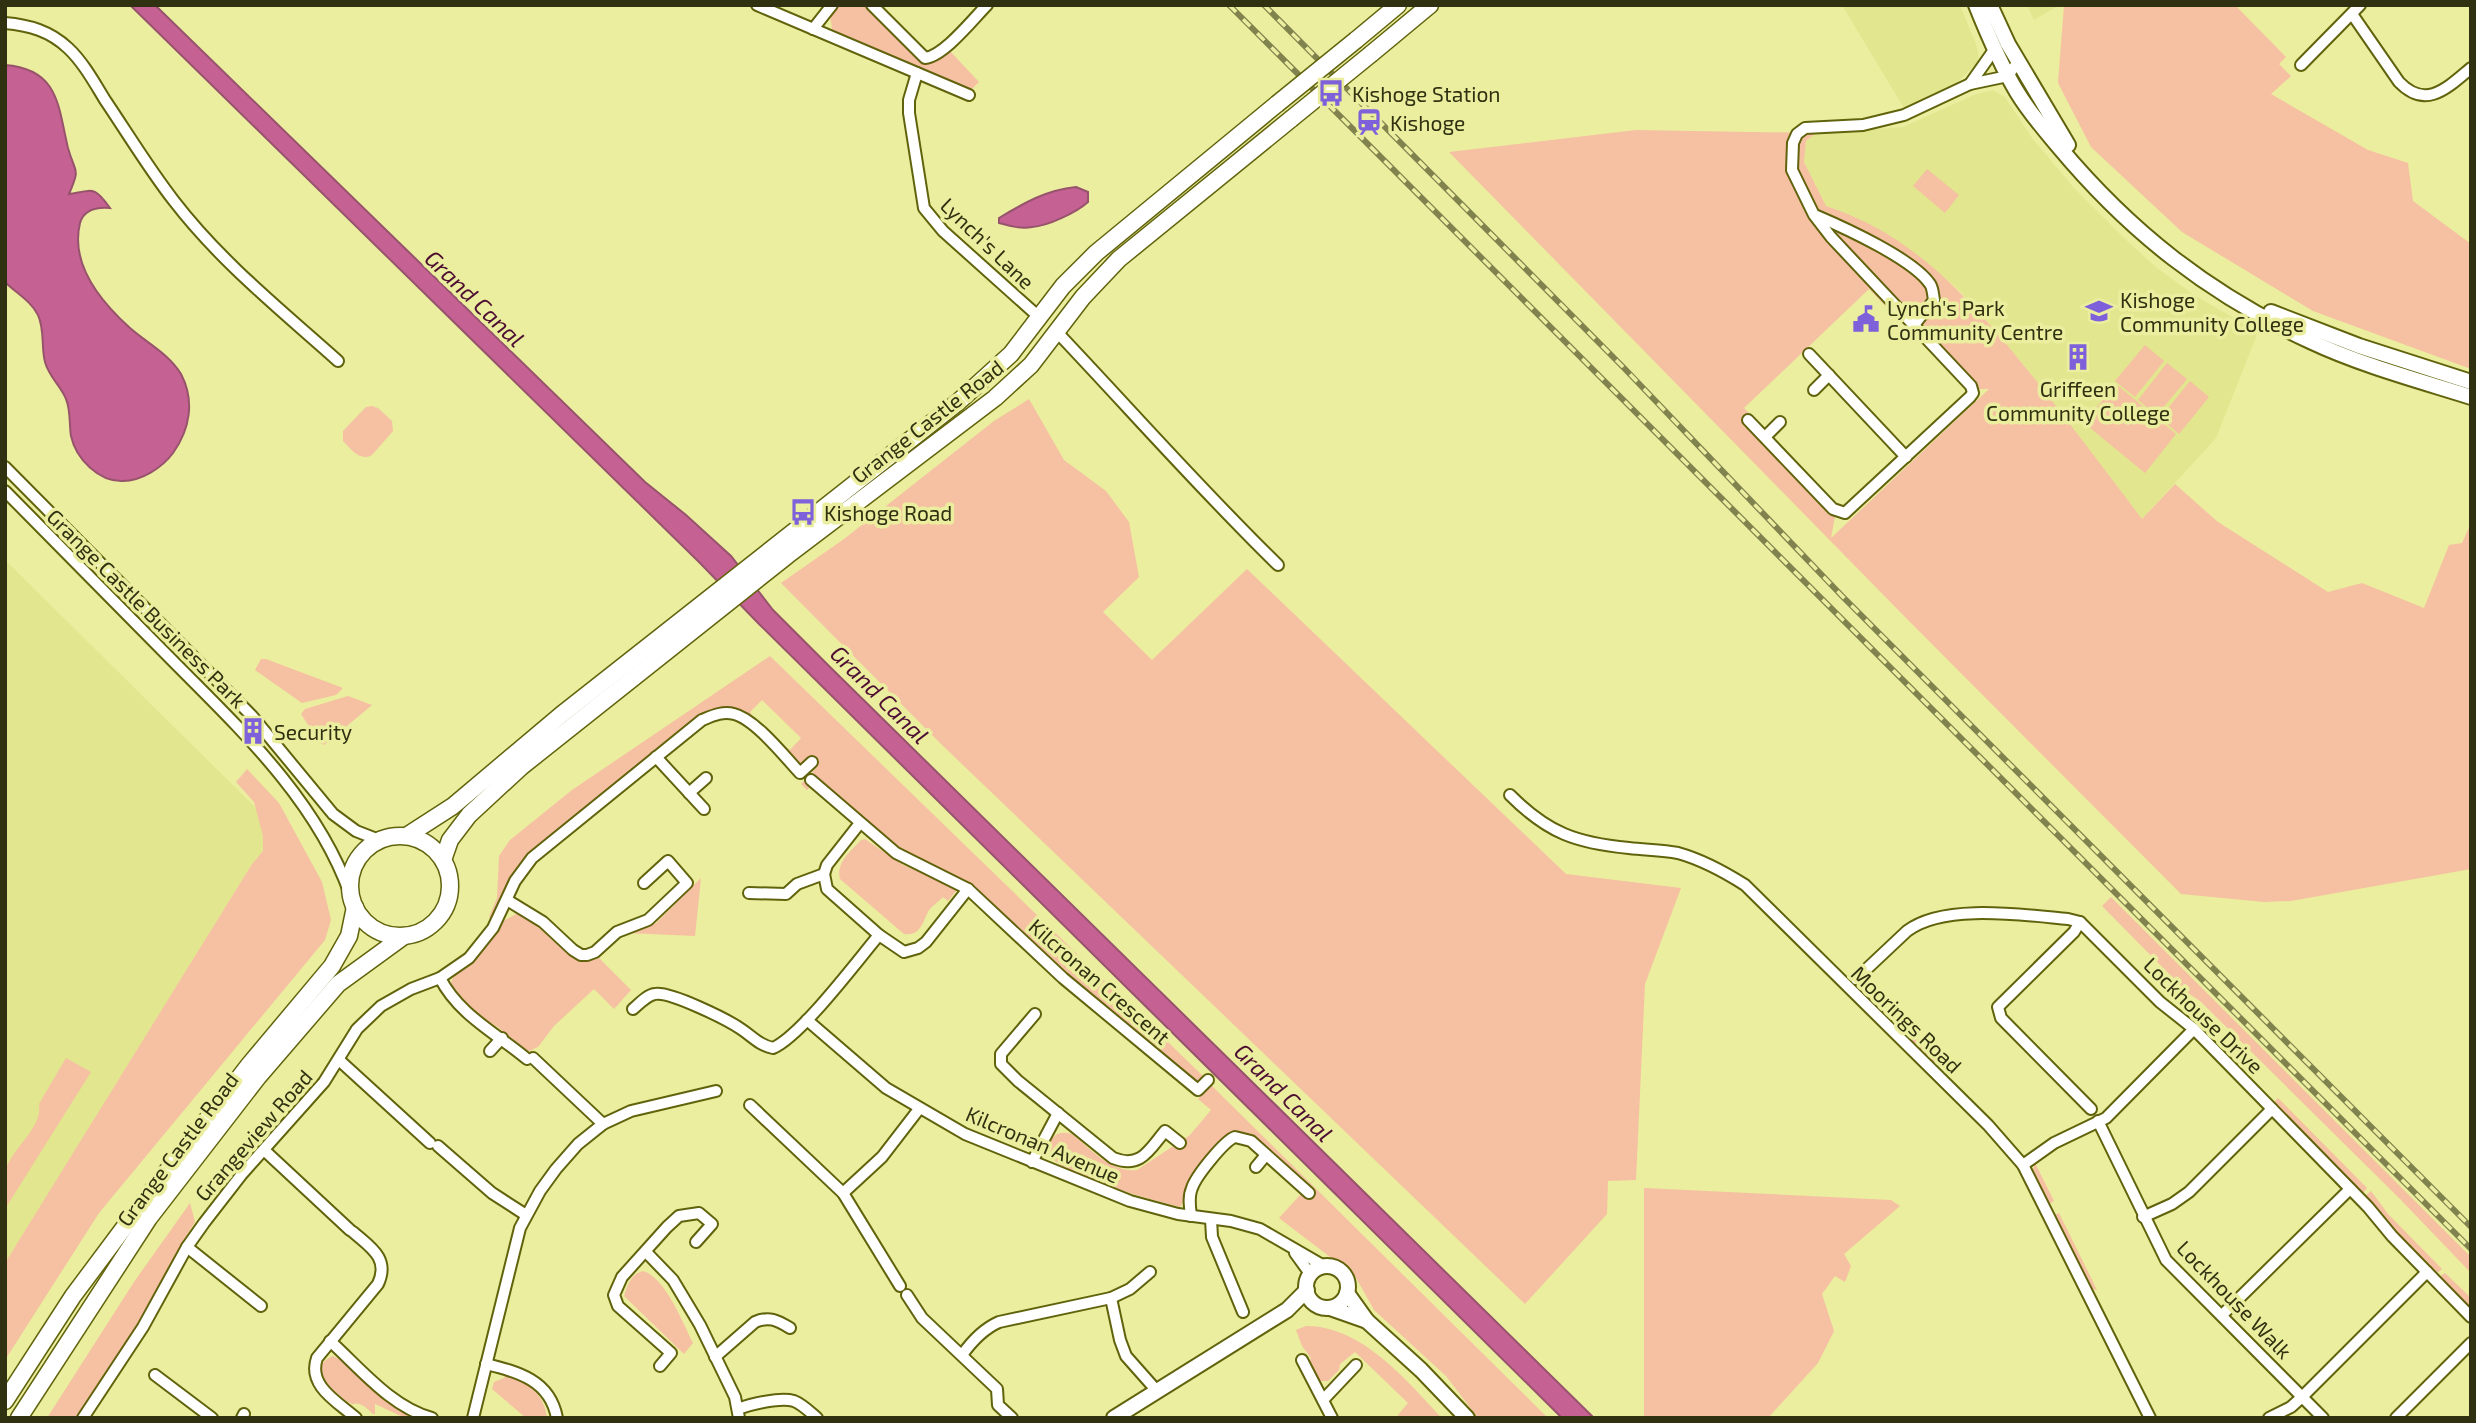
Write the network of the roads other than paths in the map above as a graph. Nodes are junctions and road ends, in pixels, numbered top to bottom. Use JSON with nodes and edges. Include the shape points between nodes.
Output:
{"nodes":[{"id":1,"x":757,"y":5,"type":"edge"},
{"id":2,"x":832,"y":5,"type":"edge"},
{"id":3,"x":872,"y":5,"type":"edge"},
{"id":4,"x":988,"y":5,"type":"edge"},
{"id":5,"x":1398,"y":5,"type":"edge"},
{"id":6,"x":1430,"y":5,"type":"edge"},
{"id":7,"x":1976,"y":5,"type":"edge"},
{"id":8,"x":1990,"y":5,"type":"edge"},
{"id":9,"x":2360,"y":5,"type":"edge"},
{"id":10,"x":2352,"y":15,"type":"junction"},
{"id":11,"x":5,"y":23,"type":"edge"},
{"id":12,"x":813,"y":29,"type":"junction"},
{"id":13,"x":1994,"y":50,"type":"junction"},
{"id":14,"x":2019,"y":61,"type":"junction"},
{"id":15,"x":2301,"y":65,"type":"dead end"},
{"id":16,"x":2471,"y":68,"type":"edge"},
{"id":17,"x":917,"y":73,"type":"junction"},
{"id":18,"x":2008,"y":76,"type":"junction"},
{"id":19,"x":1970,"y":84,"type":"junction"},
{"id":20,"x":969,"y":95,"type":"dead end"},
{"id":21,"x":1814,"y":215,"type":"junction"},
{"id":22,"x":1039,"y":317,"type":"junction"},
{"id":23,"x":1914,"y":325,"type":"junction"},
{"id":24,"x":1056,"y":331,"type":"junction"},
{"id":25,"x":1809,"y":354,"type":"dead end"},
{"id":26,"x":338,"y":361,"type":"dead end"},
{"id":27,"x":1829,"y":375,"type":"junction"},
{"id":28,"x":2471,"y":383,"type":"edge"},
{"id":29,"x":1814,"y":390,"type":"dead end"},
{"id":30,"x":2471,"y":397,"type":"edge"},
{"id":31,"x":1748,"y":420,"type":"dead end"},
{"id":32,"x":1780,"y":422,"type":"dead end"},
{"id":33,"x":1765,"y":437,"type":"junction"},
{"id":34,"x":1906,"y":457,"type":"junction"},
{"id":35,"x":5,"y":467,"type":"edge"},
{"id":36,"x":5,"y":491,"type":"edge"},
{"id":37,"x":782,"y":550,"type":"junction"},
{"id":38,"x":1278,"y":565,"type":"dead end"},
{"id":39,"x":701,"y":615,"type":"junction"},
{"id":40,"x":656,"y":757,"type":"junction"},
{"id":41,"x":812,"y":762,"type":"dead end"},
{"id":42,"x":706,"y":778,"type":"dead end"},
{"id":43,"x":811,"y":780,"type":"dead end"},
{"id":44,"x":689,"y":793,"type":"junction"},
{"id":45,"x":1510,"y":795,"type":"dead end"},
{"id":46,"x":704,"y":809,"type":"dead end"},
{"id":47,"x":860,"y":823,"type":"junction"},
{"id":48,"x":408,"y":835,"type":"junction"},
{"id":49,"x":379,"y":840,"type":"junction"},
{"id":50,"x":443,"y":860,"type":"junction"},
{"id":51,"x":824,"y":874,"type":"junction"},
{"id":52,"x":644,"y":883,"type":"dead end"},
{"id":53,"x":968,"y":889,"type":"junction"},
{"id":54,"x":749,"y":893,"type":"dead end"},
{"id":55,"x":352,"y":900,"type":"junction"},
{"id":56,"x":508,"y":900,"type":"junction"},
{"id":57,"x":2080,"y":922,"type":"junction"},
{"id":58,"x":879,"y":935,"type":"junction"},
{"id":59,"x":404,"y":936,"type":"junction"},
{"id":60,"x":440,"y":978,"type":"junction"},
{"id":61,"x":1856,"y":979,"type":"dead end"},
{"id":62,"x":633,"y":1009,"type":"dead end"},
{"id":63,"x":1035,"y":1014,"type":"dead end"},
{"id":64,"x":807,"y":1020,"type":"junction"},
{"id":65,"x":2194,"y":1030,"type":"junction"},
{"id":66,"x":502,"y":1038,"type":"junction"},
{"id":67,"x":490,"y":1051,"type":"dead end"},
{"id":68,"x":339,"y":1060,"type":"junction"},
{"id":69,"x":1208,"y":1080,"type":"dead end"},
{"id":70,"x":716,"y":1091,"type":"dead end"},
{"id":71,"x":750,"y":1105,"type":"dead end"},
{"id":72,"x":919,"y":1109,"type":"junction"},
{"id":73,"x":2091,"y":1109,"type":"dead end"},
{"id":74,"x":2272,"y":1109,"type":"junction"},
{"id":75,"x":1058,"y":1113,"type":"junction"},
{"id":76,"x":2098,"y":1121,"type":"junction"},
{"id":77,"x":603,"y":1124,"type":"junction"},
{"id":78,"x":1180,"y":1143,"type":"dead end"},
{"id":79,"x":264,"y":1150,"type":"junction"},
{"id":80,"x":1266,"y":1155,"type":"junction"},
{"id":81,"x":1031,"y":1161,"type":"junction"},
{"id":82,"x":2023,"y":1165,"type":"junction"},
{"id":83,"x":1256,"y":1167,"type":"dead end"},
{"id":84,"x":2350,"y":1189,"type":"junction"},
{"id":85,"x":844,"y":1193,"type":"junction"},
{"id":86,"x":1309,"y":1193,"type":"dead end"},
{"id":87,"x":527,"y":1215,"type":"junction"},
{"id":88,"x":1191,"y":1216,"type":"junction"},
{"id":89,"x":2143,"y":1217,"type":"junction"},
{"id":90,"x":1210,"y":1219,"type":"junction"},
{"id":91,"x":696,"y":1242,"type":"dead end"},
{"id":92,"x":187,"y":1247,"type":"junction"},
{"id":93,"x":1291,"y":1248,"type":"junction"},
{"id":94,"x":646,"y":1252,"type":"junction"},
{"id":95,"x":1324,"y":1266,"type":"junction"},
{"id":96,"x":1150,"y":1272,"type":"dead end"},
{"id":97,"x":2427,"y":1272,"type":"junction"},
{"id":98,"x":1311,"y":1275,"type":"junction"},
{"id":99,"x":1307,"y":1290,"type":"junction"},
{"id":100,"x":1347,"y":1293,"type":"junction"},
{"id":101,"x":1111,"y":1298,"type":"junction"},
{"id":102,"x":1315,"y":1304,"type":"junction"},
{"id":103,"x":261,"y":1306,"type":"dead end"},
{"id":104,"x":1330,"y":1308,"type":"junction"},
{"id":105,"x":1287,"y":1310,"type":"junction"},
{"id":106,"x":1243,"y":1312,"type":"dead end"},
{"id":107,"x":2222,"y":1315,"type":"junction"},
{"id":108,"x":2471,"y":1317,"type":"edge"},
{"id":109,"x":1367,"y":1321,"type":"junction"},
{"id":110,"x":790,"y":1328,"type":"dead end"},
{"id":111,"x":330,"y":1341,"type":"junction"},
{"id":112,"x":2471,"y":1343,"type":"edge"},
{"id":113,"x":962,"y":1355,"type":"junction"},
{"id":114,"x":715,"y":1357,"type":"junction"},
{"id":115,"x":1302,"y":1360,"type":"dead end"},
{"id":116,"x":486,"y":1364,"type":"junction"},
{"id":117,"x":1356,"y":1365,"type":"dead end"},
{"id":118,"x":660,"y":1366,"type":"dead end"},
{"id":119,"x":155,"y":1375,"type":"dead end"},
{"id":120,"x":1157,"y":1391,"type":"junction"},
{"id":121,"x":2302,"y":1397,"type":"junction"},
{"id":122,"x":1322,"y":1400,"type":"junction"},
{"id":123,"x":5,"y":1401,"type":"edge"},
{"id":124,"x":739,"y":1414,"type":"edge"},
{"id":125,"x":19,"y":1418,"type":"edge"},
{"id":126,"x":83,"y":1418,"type":"edge"},
{"id":127,"x":212,"y":1418,"type":"edge"},
{"id":128,"x":356,"y":1418,"type":"edge"},
{"id":129,"x":432,"y":1418,"type":"edge"},
{"id":130,"x":473,"y":1418,"type":"edge"},
{"id":131,"x":557,"y":1418,"type":"edge"},
{"id":132,"x":817,"y":1418,"type":"edge"},
{"id":133,"x":1012,"y":1418,"type":"edge"},
{"id":134,"x":1114,"y":1418,"type":"edge"},
{"id":135,"x":1332,"y":1418,"type":"edge"},
{"id":136,"x":1467,"y":1418,"type":"edge"},
{"id":137,"x":2150,"y":1418,"type":"edge"},
{"id":138,"x":2269,"y":1418,"type":"edge"},
{"id":139,"x":2323,"y":1418,"type":"edge"},
{"id":140,"x":2396,"y":1418,"type":"edge"}],
"edges":[{"from":1,"to":12,"type":"street"},
{"from":2,"to":12,"type":"street"},
{"from":3,"to":4,"type":"street","via":[[925,58],[931,58]]},
{"from":5,"to":22,"type":"main road","name":"Grange Castle Road","bridge":true,"via":[[1096,253]]},
{"from":6,"to":24,"type":"main road","name":"Grange Castle Road","bridge":true,"via":[[1119,259]]},
{"from":7,"to":13,"type":"street"},
{"from":8,"to":14,"type":"street"},
{"from":9,"to":10,"type":"street"},
{"from":10,"to":15,"type":"street"},
{"from":10,"to":16,"type":"street","via":[[2408,92],[2435,94]]},
{"from":11,"to":26,"type":"street","via":[[43,31],[68,48],[159,181],[205,239]]},
{"from":12,"to":17,"type":"street"},
{"from":13,"to":18,"type":"street"},
{"from":13,"to":19,"type":"street"},
{"from":14,"to":18,"type":"street"},
{"from":14,"to":28,"type":"street","via":[[2060,134],[2081,160],[2133,216],[2193,265],[2268,311]]},
{"from":17,"to":20,"type":"street"},
{"from":17,"to":22,"type":"street","name":"Lynch's Lane","via":[[909,113],[924,208],[943,231]]},
{"from":18,"to":19,"type":"street"},
{"from":18,"to":30,"type":"street","via":[[2027,108],[2098,192],[2189,272],[2311,341]]},
{"from":19,"to":21,"type":"street","via":[[1904,116],[1863,125],[1805,128],[1797,134],[1792,170]]},
{"from":21,"to":23,"type":"street"},
{"from":21,"to":23,"type":"street","via":[[1882,248],[1931,286],[1934,300]]},
{"from":22,"to":37,"type":"main road","name":"Grange Castle Road","via":[[1011,354]]},
{"from":23,"to":34,"type":"street","via":[[1973,393]]},
{"from":24,"to":37,"type":"main road","name":"Grange Castle Road","via":[[1031,365],[995,398]]},
{"from":24,"to":38,"type":"street"},
{"from":25,"to":27,"type":"street"},
{"from":27,"to":29,"type":"street"},
{"from":27,"to":34,"type":"street"},
{"from":31,"to":33,"type":"street"},
{"from":32,"to":33,"type":"street"},
{"from":33,"to":34,"type":"street","via":[[1839,513],[1851,509]]},
{"from":35,"to":49,"type":"street","name":"Grange Castle Business Park","via":[[252,716],[333,814]]},
{"from":36,"to":55,"type":"street","name":"Grange Castle Business Park","via":[[278,772],[323,835]]},
{"from":37,"to":39,"type":"main road","name":"Grange Castle Road"},
{"from":39,"to":48,"type":"main road","name":"Grange Castle Road","via":[[561,715],[453,806]]},
{"from":39,"to":50,"type":"main road","name":"Grange Castle Road","via":[[469,815],[450,840]]},
{"from":40,"to":41,"type":"street","name":"Grangeview Road","via":[[702,720],[734,714],[755,727],[800,773]]},
{"from":40,"to":44,"type":"street"},
{"from":40,"to":56,"type":"street","name":"Grangeview Road","via":[[532,858]]},
{"from":42,"to":44,"type":"street"},
{"from":43,"to":47,"type":"street","name":"Kilcronan Crescent"},
{"from":44,"to":46,"type":"street"},
{"from":45,"to":82,"type":"street","name":"Moorings Road","via":[[1544,825],[1568,837],[1676,853],[1713,865],[1745,885]]},
{"from":47,"to":51,"type":"street"},
{"from":47,"to":53,"type":"street","name":"Kilcronan Crescent","via":[[896,853]]},
{"from":48,"to":49,"type":"main road","name":"Grange Castle Road"},
{"from":48,"to":50,"type":"main road","via":[[427,844]]},
{"from":49,"to":55,"type":"main road","name":"Grange Castle Road","via":[[354,865]]},
{"from":50,"to":59,"type":"main road","name":"Grange Castle Road","via":[[449,872],[447,905],[428,928]]},
{"from":51,"to":54,"type":"street","via":[[797,884],[786,894]]},
{"from":51,"to":58,"type":"street","via":[[827,889]]},
{"from":52,"to":56,"type":"street","via":[[667,861],[687,883],[648,920],[617,932],[587,956]]},
{"from":53,"to":58,"type":"street","via":[[918,948],[905,952]]},
{"from":53,"to":69,"type":"street","name":"Kilcronan Crescent","via":[[1063,978],[1199,1090]]},
{"from":55,"to":59,"type":"main road","via":[[371,926]]},
{"from":55,"to":123,"type":"main road","name":"Grange Castle Road","via":[[349,936],[332,966],[138,1209],[73,1296]]},
{"from":56,"to":60,"type":"street","name":"Grangeview Road","via":[[469,958]]},
{"from":57,"to":61,"type":"street","via":[[1983,914],[1933,918],[1907,930]]},
{"from":57,"to":65,"type":"street","name":"Lockhouse Drive"},
{"from":57,"to":73,"type":"street","via":[[1998,1007],[2001,1018]]},
{"from":58,"to":64,"type":"street"},
{"from":59,"to":125,"type":"main road","name":"Grange Castle Road","via":[[338,985],[258,1077],[149,1218]]},
{"from":60,"to":66,"type":"street","via":[[464,1012]]},
{"from":60,"to":68,"type":"street","name":"Grangeview Road","via":[[381,1006],[357,1029]]},
{"from":62,"to":64,"type":"street","via":[[656,994],[670,996],[732,1023],[773,1048]]},
{"from":63,"to":75,"type":"street","via":[[1001,1054],[1002,1064]]},
{"from":64,"to":72,"type":"street","name":"Kilcronan Avenue","via":[[886,1088]]},
{"from":65,"to":74,"type":"street","name":"Lockhouse Drive"},
{"from":65,"to":76,"type":"street","via":[[2113,1112]]},
{"from":66,"to":67,"type":"street"},
{"from":66,"to":77,"type":"street"},
{"from":68,"to":79,"type":"street","name":"Grangeview Road"},
{"from":68,"to":87,"type":"street","via":[[492,1193]]},
{"from":70,"to":77,"type":"street","via":[[631,1111]]},
{"from":71,"to":85,"type":"street"},
{"from":72,"to":81,"type":"street","name":"Kilcronan Avenue"},
{"from":72,"to":85,"type":"street","via":[[882,1157]]},
{"from":74,"to":84,"type":"street","name":"Lockhouse Drive"},
{"from":74,"to":89,"type":"street","via":[[2189,1192]]},
{"from":75,"to":78,"type":"street","via":[[1123,1162],[1143,1157],[1165,1131]]},
{"from":75,"to":81,"type":"street"},
{"from":76,"to":82,"type":"street"},
{"from":76,"to":89,"type":"street","name":"Lockhouse Walk"},
{"from":77,"to":87,"type":"street","via":[[556,1169]]},
{"from":79,"to":92,"type":"street","name":"Grangeview Road"},
{"from":79,"to":111,"type":"street","via":[[378,1254],[383,1266],[378,1284]]},
{"from":80,"to":83,"type":"street"},
{"from":80,"to":86,"type":"street"},
{"from":80,"to":88,"type":"street","via":[[1246,1139],[1230,1139],[1191,1189]]},
{"from":81,"to":88,"type":"street","name":"Kilcronan Avenue","via":[[1130,1201]]},
{"from":82,"to":137,"type":"street","name":"Moorings Road"},
{"from":84,"to":97,"type":"street","name":"Lockhouse Drive"},
{"from":84,"to":107,"type":"street"},
{"from":85,"to":113,"type":"street","via":[[922,1318]]},
{"from":87,"to":116,"type":"street"},
{"from":88,"to":90,"type":"street","name":"Kilcronan Avenue"},
{"from":89,"to":107,"type":"street","name":"Lockhouse Walk","via":[[2166,1260]]},
{"from":90,"to":93,"type":"street","name":"Kilcronan Avenue","via":[[1260,1229]]},
{"from":90,"to":106,"type":"street","via":[[1212,1237]]},
{"from":91,"to":94,"type":"street","via":[[712,1224],[699,1213],[690,1213],[679,1216]]},
{"from":92,"to":103,"type":"street"},
{"from":92,"to":126,"type":"street","name":"Grangeview Road","via":[[143,1327]]},
{"from":93,"to":95,"type":"street","name":"Kilcronan Avenue"},
{"from":93,"to":98,"type":"street","name":"Kilcronan Avenue"},
{"from":94,"to":114,"type":"street","via":[[673,1280]]},
{"from":94,"to":118,"type":"street","via":[[622,1276],[614,1296],[618,1306],[671,1353]]},
{"from":95,"to":98,"type":"street"},
{"from":95,"to":100,"type":"street","via":[[1343,1273]]},
{"from":96,"to":101,"type":"street"},
{"from":97,"to":108,"type":"street","name":"Lockhouse Drive"},
{"from":97,"to":121,"type":"street"},
{"from":98,"to":99,"type":"street"},
{"from":99,"to":102,"type":"street"},
{"from":99,"to":105,"type":"street"},
{"from":100,"to":104,"type":"street"},
{"from":100,"to":109,"type":"street"},
{"from":101,"to":113,"type":"street","via":[[999,1322]]},
{"from":101,"to":120,"type":"street","via":[[1126,1356]]},
{"from":102,"to":104,"type":"street"},
{"from":102,"to":105,"type":"street"},
{"from":104,"to":109,"type":"street"},
{"from":105,"to":120,"type":"street"},
{"from":107,"to":121,"type":"street","name":"Lockhouse Walk"},
{"from":109,"to":136,"type":"street"},
{"from":110,"to":114,"type":"street","via":[[777,1320],[762,1319]]},
{"from":111,"to":128,"type":"street","via":[[313,1368],[316,1381]]},
{"from":111,"to":129,"type":"street","via":[[389,1395]]},
{"from":112,"to":140,"type":"street"},
{"from":113,"to":133,"type":"street","via":[[997,1389],[998,1405]]},
{"from":114,"to":124,"type":"street"},
{"from":115,"to":122,"type":"street"},
{"from":116,"to":130,"type":"street"},
{"from":116,"to":131,"type":"street","via":[[532,1380],[548,1395]]},
{"from":117,"to":122,"type":"street"},
{"from":119,"to":127,"type":"street"},
{"from":120,"to":134,"type":"street"},
{"from":121,"to":138,"type":"street"},
{"from":121,"to":139,"type":"street","name":"Lockhouse Walk"},
{"from":122,"to":135,"type":"street"},
{"from":124,"to":132,"type":"street","via":[[751,1404],[786,1400]]}]}
